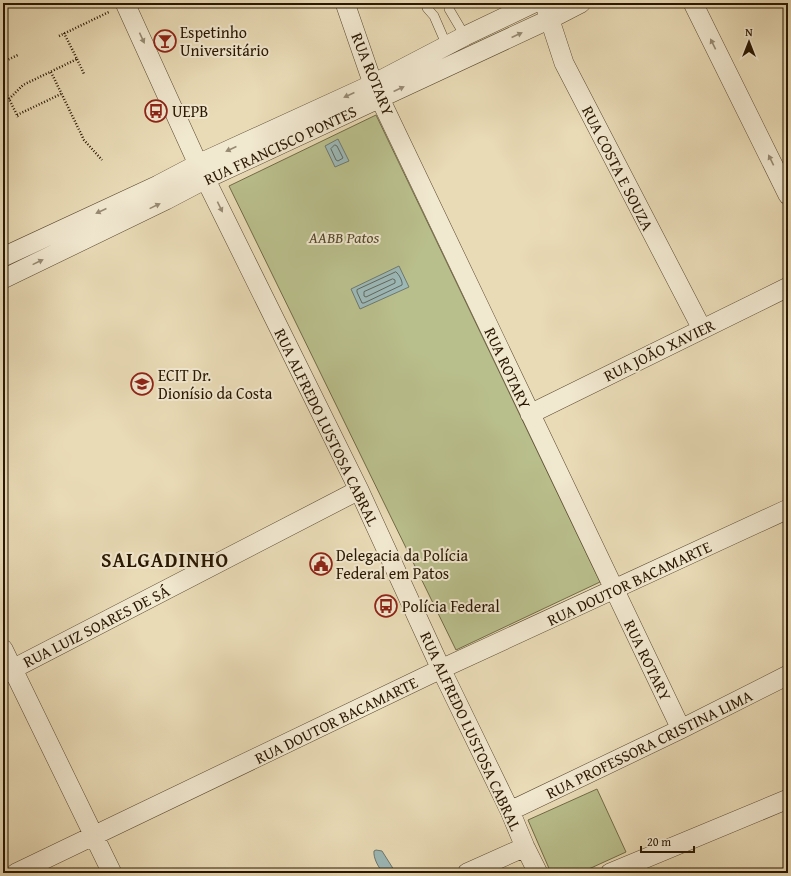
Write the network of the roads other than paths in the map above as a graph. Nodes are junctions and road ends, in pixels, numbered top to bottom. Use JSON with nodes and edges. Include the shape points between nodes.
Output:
{"nodes":[{"id":1,"x":126,"y":3,"type":"edge"},
{"id":2,"x":345,"y":3,"type":"edge"},
{"id":3,"x":449,"y":3,"type":"edge"},
{"id":4,"x":534,"y":3,"type":"edge"},
{"id":5,"x":581,"y":3,"type":"edge"},
{"id":6,"x":693,"y":3,"type":"edge"},
{"id":7,"x":427,"y":8,"type":"dead end"},
{"id":8,"x":547,"y":11,"type":"edge"},
{"id":9,"x":465,"y":36,"type":"junction"},
{"id":10,"x":447,"y":46,"type":"junction"},
{"id":11,"x":377,"y":91,"type":"junction"},
{"id":12,"x":202,"y":172,"type":"junction"},
{"id":13,"x":788,"y":195,"type":"edge"},
{"id":14,"x":3,"y":257,"type":"edge"},
{"id":15,"x":3,"y":279,"type":"edge"},
{"id":16,"x":788,"y":287,"type":"edge"},
{"id":17,"x":702,"y":329,"type":"junction"},
{"id":18,"x":530,"y":414,"type":"junction"},
{"id":19,"x":359,"y":490,"type":"junction"},
{"id":20,"x":788,"y":509,"type":"edge"},
{"id":21,"x":614,"y":590,"type":"junction"},
{"id":22,"x":3,"y":649,"type":"edge"},
{"id":23,"x":441,"y":669,"type":"junction"},
{"id":24,"x":8,"y":671,"type":"edge"},
{"id":25,"x":788,"y":675,"type":"edge"},
{"id":26,"x":682,"y":729,"type":"junction"},
{"id":27,"x":788,"y":799,"type":"edge"},
{"id":28,"x":510,"y":812,"type":"junction"},
{"id":29,"x":94,"y":835,"type":"junction"},
{"id":30,"x":525,"y":847,"type":"junction"},
{"id":31,"x":16,"y":873,"type":"edge"},
{"id":32,"x":112,"y":873,"type":"edge"},
{"id":33,"x":467,"y":873,"type":"edge"},
{"id":34,"x":538,"y":873,"type":"edge"},
{"id":35,"x":610,"y":873,"type":"edge"}],
"edges":[{"from":1,"to":12,"type":"street","name":"RUA ALFREDO LUSTOSA CABRAL","one_way":true},
{"from":2,"to":11,"type":"street","name":"RUA ROTARY"},
{"from":3,"to":9,"type":"lane","via":[[449,9]]},
{"from":4,"to":9,"type":"street","name":"RUA FRANCISCO PONTES"},
{"from":5,"to":8,"type":"street","name":"RUA FRANCISCO PONTES"},
{"from":13,"to":6,"type":"street","one_way":true},
{"from":7,"to":10,"type":"lane","via":[[434,16]]},
{"from":11,"to":8,"type":"street","name":"RUA FRANCISCO PONTES","one_way":true},
{"from":8,"to":17,"type":"street","name":"RUA COSTA E SOUZA","via":[[564,63]]},
{"from":9,"to":10,"type":"street","name":"RUA FRANCISCO PONTES"},
{"from":10,"to":11,"type":"street","name":"RUA FRANCISCO PONTES"},
{"from":11,"to":12,"type":"street","name":"RUA FRANCISCO PONTES"},
{"from":11,"to":18,"type":"street","name":"RUA ROTARY"},
{"from":12,"to":14,"type":"street","name":"RUA FRANCISCO PONTES","one_way":true,"via":[[158,185]]},
{"from":15,"to":12,"type":"street","name":"RUA FRANCISCO PONTES","one_way":true,"via":[[166,200]]},
{"from":12,"to":19,"type":"street","name":"RUA ALFREDO LUSTOSA CABRAL","one_way":true},
{"from":16,"to":17,"type":"street","name":"RUA JOÃO XAVIER"},
{"from":17,"to":18,"type":"street","name":"RUA JOÃO XAVIER"},
{"from":18,"to":21,"type":"street","name":"RUA ROTARY"},
{"from":19,"to":23,"type":"street","name":"RUA ALFREDO LUSTOSA CABRAL"},
{"from":19,"to":24,"type":"street","name":"RUA LUIZ SOARES DE SÁ"},
{"from":20,"to":21,"type":"street","name":"RUA DOUTOR BACAMARTE"},
{"from":21,"to":23,"type":"street","name":"RUA DOUTOR BACAMARTE"},
{"from":21,"to":26,"type":"street","name":"RUA ROTARY"},
{"from":22,"to":24,"type":"street"},
{"from":23,"to":28,"type":"street","name":"RUA ALFREDO LUSTOSA CABRAL"},
{"from":23,"to":29,"type":"street","name":"RUA DOUTOR BACAMARTE"},
{"from":24,"to":29,"type":"street"},
{"from":25,"to":26,"type":"street","name":"RUA PROFESSORA CRISTINA LIMA"},
{"from":26,"to":28,"type":"street","name":"RUA PROFESSORA CRISTINA LIMA"},
{"from":27,"to":35,"type":"street"},
{"from":28,"to":30,"type":"street","name":"RUA ALFREDO LUSTOSA CABRAL"},
{"from":29,"to":31,"type":"street","name":"RUA DOUTOR BACAMARTE"},
{"from":29,"to":32,"type":"street"},
{"from":30,"to":33,"type":"street"},
{"from":30,"to":34,"type":"street","name":"RUA ALFREDO LUSTOSA CABRAL"}]}
